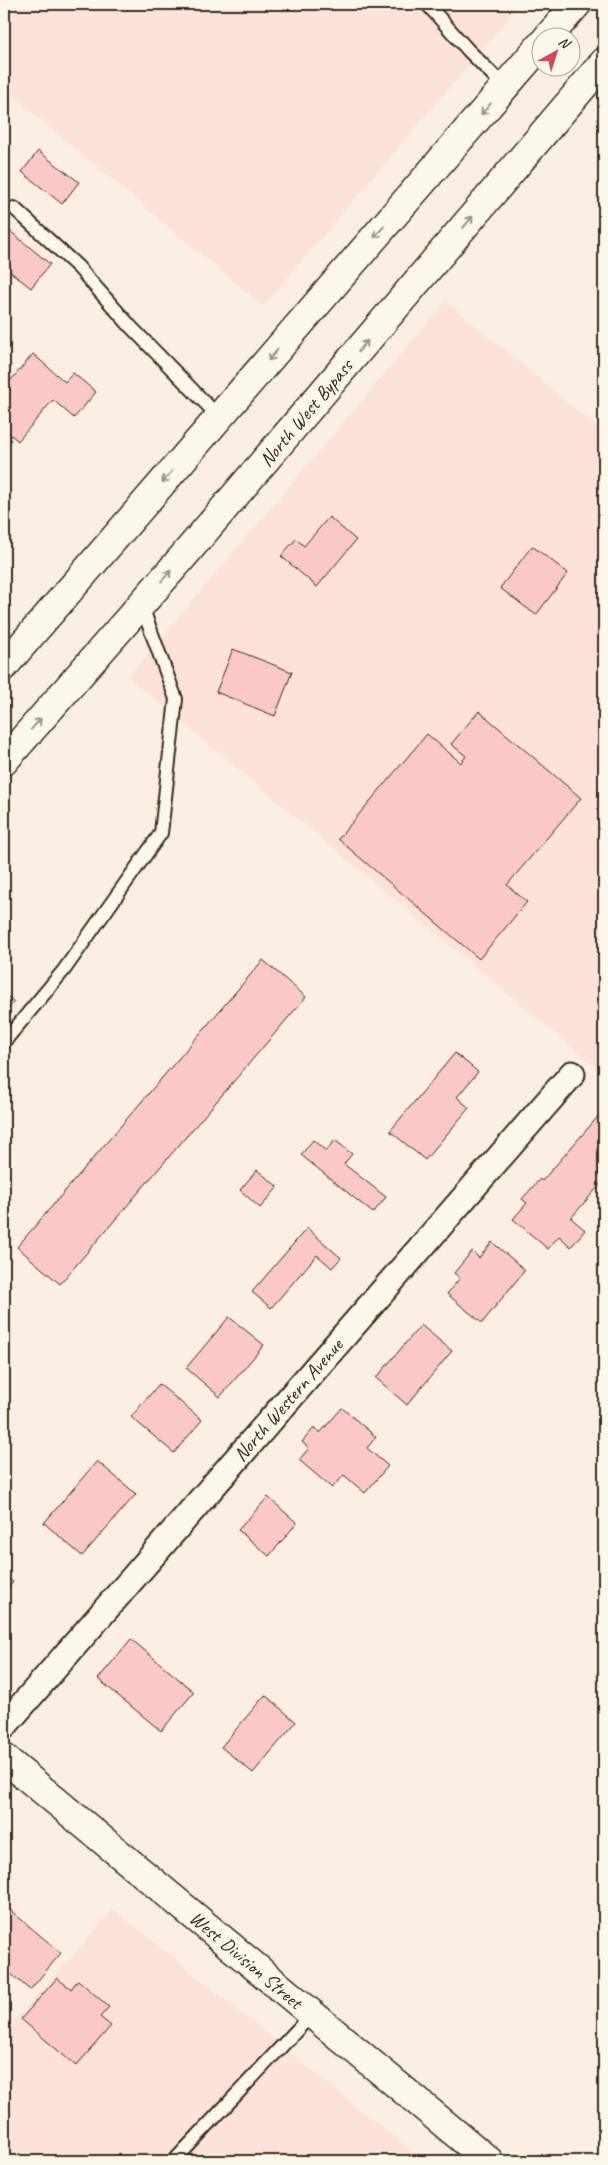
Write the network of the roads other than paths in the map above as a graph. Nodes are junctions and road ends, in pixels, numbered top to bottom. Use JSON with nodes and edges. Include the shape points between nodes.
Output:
{"nodes":[{"id":1,"x":427,"y":4,"type":"edge"},
{"id":2,"x":577,"y":4,"type":"edge"},
{"id":3,"x":557,"y":28,"type":"edge"},
{"id":4,"x":530,"y":57,"type":"edge"},
{"id":5,"x":604,"y":62,"type":"edge"},
{"id":6,"x":505,"y":86,"type":"junction"},
{"id":7,"x":14,"y":208,"type":"dead end"},
{"id":8,"x":219,"y":417,"type":"junction"},
{"id":9,"x":142,"y":604,"type":"junction"},
{"id":10,"x":4,"y":666,"type":"edge"},
{"id":11,"x":4,"y":761,"type":"edge"},
{"id":12,"x":4,"y":1042,"type":"edge"},
{"id":13,"x":572,"y":1074,"type":"dead end"},
{"id":14,"x":4,"y":1726,"type":"edge"},
{"id":15,"x":4,"y":1758,"type":"edge"},
{"id":16,"x":312,"y":2014,"type":"junction"},
{"id":17,"x":174,"y":2161,"type":"edge"},
{"id":18,"x":489,"y":2161,"type":"edge"}],
"edges":[{"from":1,"to":6,"type":"lane"},
{"from":2,"to":3,"type":"main road"},
{"from":4,"to":6,"type":"main road"},
{"from":9,"to":5,"type":"main road","name":"North West Bypass","one_way":true},
{"from":6,"to":8,"type":"main road","one_way":true},
{"from":7,"to":8,"type":"lane","via":[[78,267]]},
{"from":8,"to":10,"type":"main road","one_way":true},
{"from":11,"to":9,"type":"main road","name":"North West Bypass","one_way":true},
{"from":9,"to":12,"type":"lane","via":[[176,699],[161,833],[64,970]]},
{"from":13,"to":14,"type":"street","name":"North Western Avenue"},
{"from":15,"to":16,"type":"main road","name":"West Division Street"},
{"from":16,"to":17,"type":"lane"},
{"from":16,"to":18,"type":"main road","name":"West Division Street"}]}
